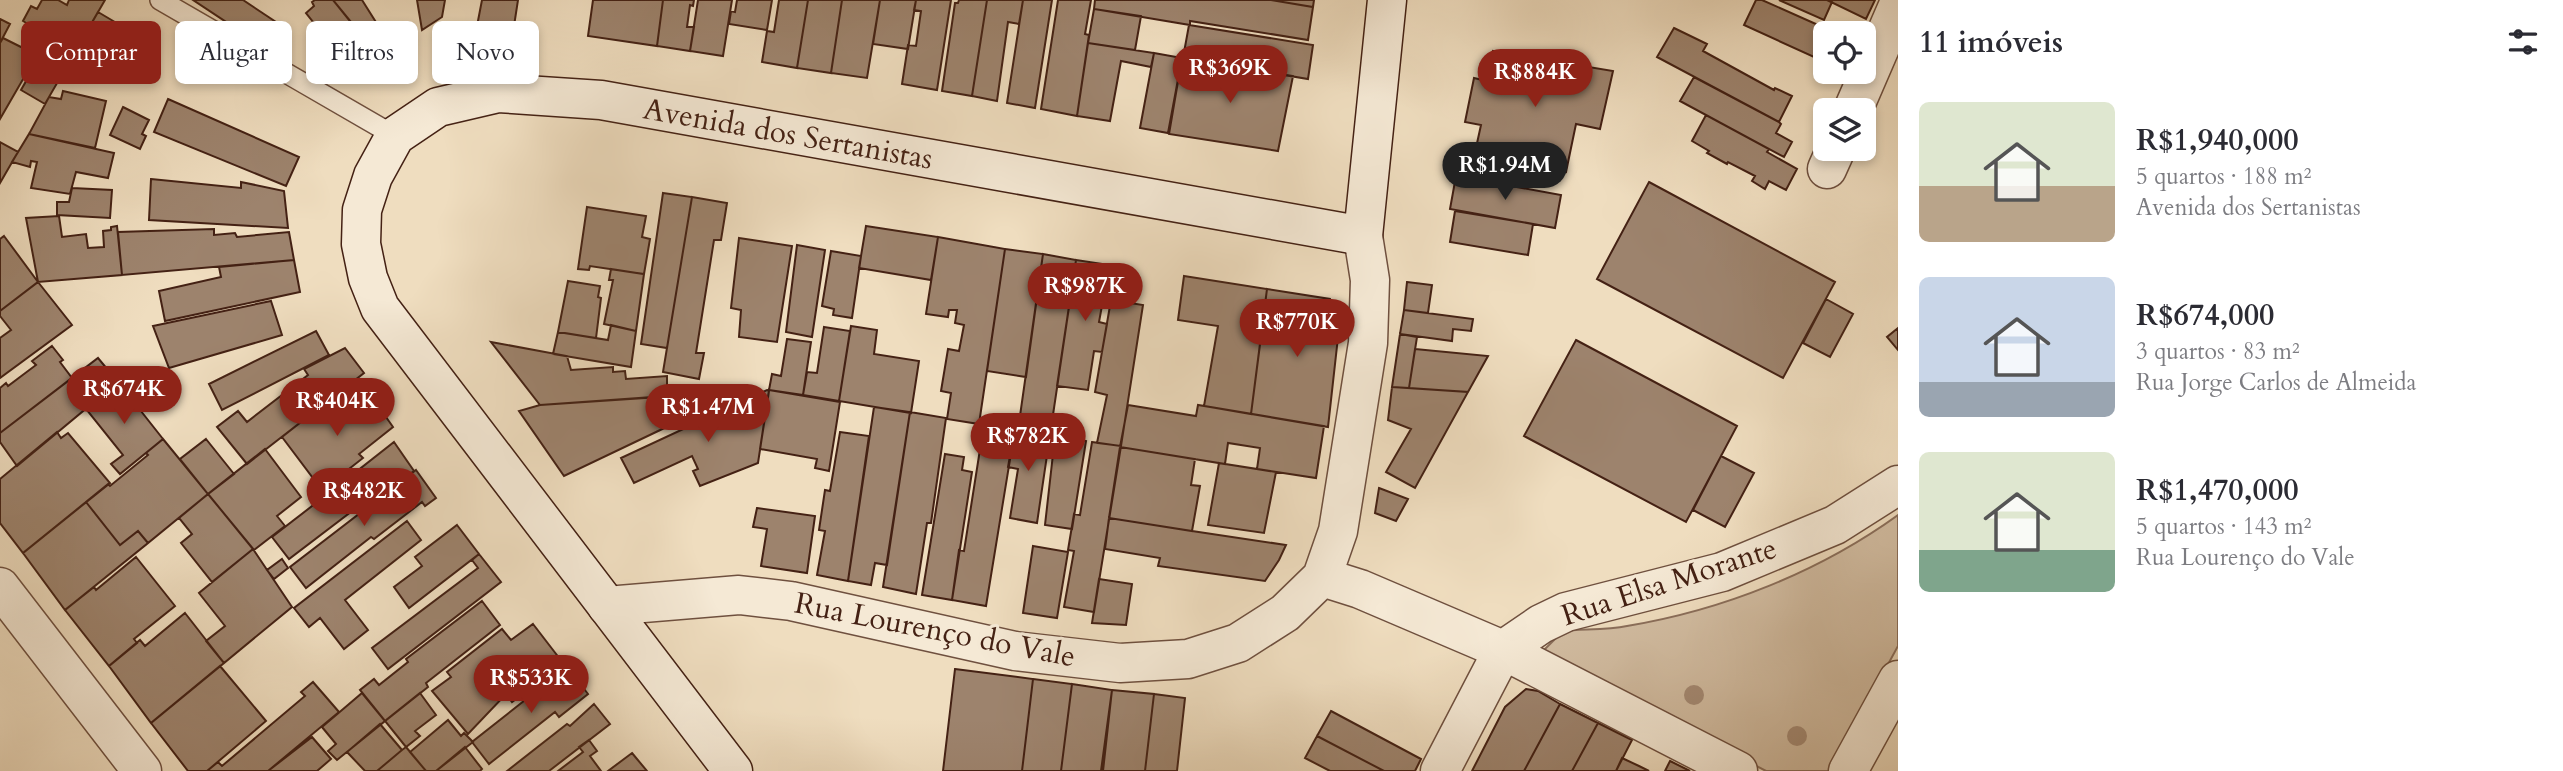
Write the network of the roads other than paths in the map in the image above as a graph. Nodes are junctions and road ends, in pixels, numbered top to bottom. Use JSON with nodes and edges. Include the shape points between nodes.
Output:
{"nodes":[{"id":1,"x":160,"y":0,"type":"edge"},
{"id":2,"x":1387,"y":0,"type":"edge"},
{"id":3,"x":1898,"y":6,"type":"edge"},
{"id":4,"x":1858,"y":98,"type":"edge"},
{"id":5,"x":395,"y":136,"type":"junction"},
{"id":6,"x":1363,"y":236,"type":"junction"},
{"id":7,"x":1898,"y":485,"type":"edge"},
{"id":8,"x":1322,"y":577,"type":"junction"},
{"id":9,"x":0,"y":587,"type":"edge"},
{"id":10,"x":607,"y":606,"type":"junction"},
{"id":11,"x":1503,"y":650,"type":"junction"},
{"id":12,"x":1898,"y":680,"type":"edge"},
{"id":13,"x":142,"y":771,"type":"edge"},
{"id":14,"x":733,"y":771,"type":"edge"},
{"id":15,"x":1440,"y":771,"type":"edge"},
{"id":16,"x":1738,"y":771,"type":"edge"},
{"id":17,"x":1849,"y":771,"type":"edge"}],
"edges":[{"from":1,"to":5,"type":"lane"},
{"from":2,"to":6,"type":"street"},
{"from":3,"to":4,"type":"street"},
{"from":5,"to":6,"type":"street","name":"Avenida dos Sertanistas","via":[[439,107],[498,93],[601,100]]},
{"from":5,"to":10,"type":"street","name":"Avenida dos Sertanistas","via":[[373,176],[362,210],[361,244],[380,308]]},
{"from":6,"to":8,"type":"street","via":[[1370,280],[1368,343],[1338,531]]},
{"from":7,"to":11,"type":"street","name":"Rua Elsa Morante","via":[[1835,525],[1722,572],[1566,612]]},
{"from":8,"to":10,"type":"street","name":"Rua Lourenço do Vale","via":[[1285,613],[1238,643],[1188,659],[1120,663],[1015,651],[791,601],[739,596]]},
{"from":8,"to":11,"type":"street"},
{"from":9,"to":13,"type":"street"},
{"from":10,"to":14,"type":"street","name":"Avenida dos Sertanistas"},
{"from":11,"to":15,"type":"street"},
{"from":11,"to":16,"type":"street"},
{"from":12,"to":17,"type":"street"}]}
